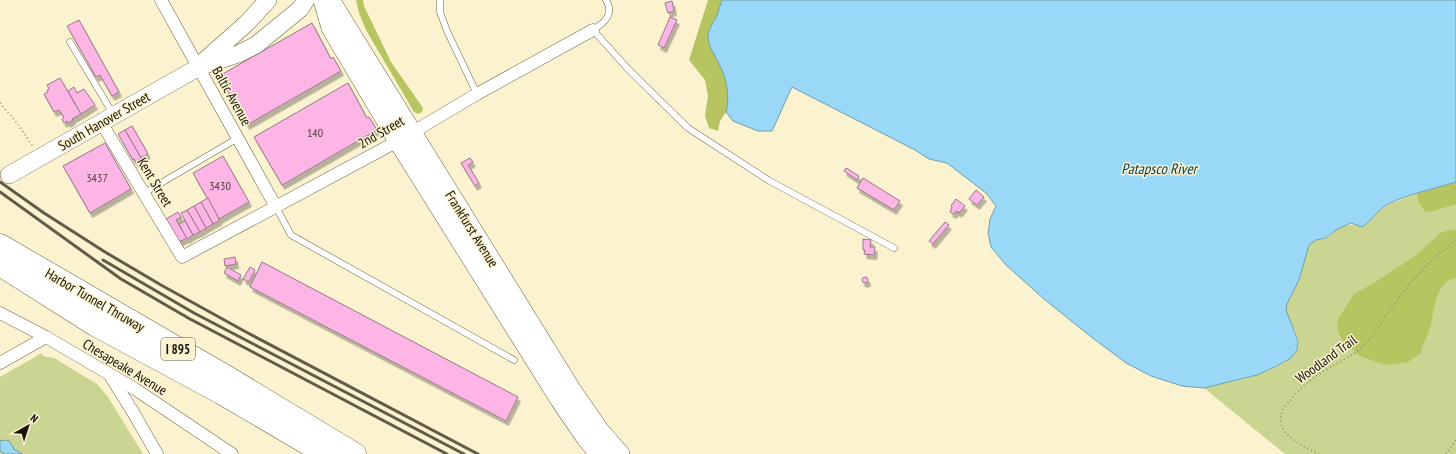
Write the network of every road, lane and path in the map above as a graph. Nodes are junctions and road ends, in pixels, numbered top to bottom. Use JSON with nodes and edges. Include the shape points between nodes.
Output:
{"nodes":[{"id":1,"x":161,"y":0,"type":"edge"},
{"id":2,"x":268,"y":0,"type":"edge"},
{"id":3,"x":306,"y":0,"type":"edge"},
{"id":4,"x":323,"y":0,"type":"edge"},
{"id":5,"x":330,"y":0,"type":"edge"},
{"id":6,"x":440,"y":0,"type":"edge"},
{"id":7,"x":606,"y":0,"type":"edge"},
{"id":8,"x":244,"y":26,"type":"junction"},
{"id":9,"x":593,"y":30,"type":"junction"},
{"id":10,"x":70,"y":42,"type":"dead end"},
{"id":11,"x":256,"y":45,"type":"junction"},
{"id":12,"x":199,"y":67,"type":"junction"},
{"id":13,"x":477,"y":94,"type":"junction"},
{"id":14,"x":0,"y":104,"type":"edge"},
{"id":15,"x":108,"y":119,"type":"junction"},
{"id":16,"x":405,"y":136,"type":"junction"},
{"id":17,"x":238,"y":138,"type":"junction"},
{"id":18,"x":32,"y":145,"type":"dead end"},
{"id":19,"x":9,"y":175,"type":"dead end"},
{"id":20,"x":144,"y":193,"type":"junction"},
{"id":21,"x":276,"y":207,"type":"junction"},
{"id":22,"x":1456,"y":241,"type":"edge"},
{"id":23,"x":0,"y":245,"type":"edge"},
{"id":24,"x":894,"y":248,"type":"dead end"},
{"id":25,"x":182,"y":258,"type":"joint"},
{"id":26,"x":0,"y":265,"type":"edge"},
{"id":27,"x":0,"y":277,"type":"edge"},
{"id":28,"x":0,"y":313,"type":"edge"},
{"id":29,"x":95,"y":325,"type":"junction"},
{"id":30,"x":46,"y":337,"type":"junction"},
{"id":31,"x":514,"y":360,"type":"dead end"},
{"id":32,"x":0,"y":363,"type":"edge"},
{"id":33,"x":109,"y":375,"type":"junction"},
{"id":34,"x":1456,"y":440,"type":"edge"},
{"id":35,"x":157,"y":454,"type":"edge"},
{"id":36,"x":232,"y":454,"type":"edge"},
{"id":37,"x":325,"y":454,"type":"edge"},
{"id":38,"x":355,"y":454,"type":"edge"},
{"id":39,"x":599,"y":454,"type":"edge"},
{"id":40,"x":620,"y":454,"type":"edge"},
{"id":41,"x":1319,"y":454,"type":"edge"},
{"id":42,"x":1446,"y":454,"type":"edge"}],
"edges":[{"from":1,"to":12,"type":"street","name":"Baltic Avenue"},
{"from":2,"to":8,"type":"main road","name":"South Hanover Street"},
{"from":3,"to":11,"type":"main road","name":"South Hanover Street","via":[[300,9]]},
{"from":4,"to":16,"type":"main road","name":"Frankfurst Avenue","via":[[331,28]]},
{"from":5,"to":16,"type":"main road","name":"Frankfurst Avenue"},
{"from":6,"to":13,"type":"lane","via":[[440,12],[447,31]]},
{"from":7,"to":9,"type":"lane","via":[[608,17]]},
{"from":8,"to":11,"type":"main road"},
{"from":8,"to":12,"type":"main road","name":"South Hanover Street"},
{"from":9,"to":13,"type":"street","name":"2nd Street"},
{"from":9,"to":24,"type":"lane","via":[[628,69],[688,128],[768,180]]},
{"from":10,"to":15,"type":"lane"},
{"from":11,"to":12,"type":"main road","name":"South Hanover Street"},
{"from":12,"to":15,"type":"main road","name":"South Hanover Street"},
{"from":12,"to":17,"type":"street","name":"Baltic Avenue"},
{"from":13,"to":16,"type":"street","name":"2nd Street"},
{"from":14,"to":18,"type":"path"},
{"from":15,"to":19,"type":"main road","name":"South Hanover Street"},
{"from":15,"to":20,"type":"street","name":"Kent Street"},
{"from":16,"to":21,"type":"street","name":"2nd Street"},
{"from":16,"to":39,"type":"main road","name":"Frankfurst Avenue","via":[[560,400]]},
{"from":16,"to":40,"type":"main road","name":"Frankfurst Avenue","via":[[572,392]]},
{"from":17,"to":20,"type":"lane"},
{"from":17,"to":21,"type":"street","name":"Baltic Avenue"},
{"from":20,"to":25,"type":"street","name":"Kent Street"},
{"from":21,"to":25,"type":"street","name":"2nd Street"},
{"from":21,"to":31,"type":"lane","via":[[291,235]]},
{"from":22,"to":41,"type":"path","name":"Woodland Trail","via":[[1422,271],[1356,351],[1306,384],[1286,405],[1281,415],[1281,425],[1286,434]]},
{"from":23,"to":38,"type":"highway","name":"Harbor Tunnel Thruway","number":"I 895"},
{"from":26,"to":29,"type":"highway","name":"Harbor Tunnel Thruway","number":"I 895"},
{"from":27,"to":29,"type":"highway"},
{"from":28,"to":30,"type":"street","name":"Chesapeake Avenue"},
{"from":29,"to":37,"type":"highway","name":"Harbor Tunnel Thruway","number":"I 895","via":[[221,393]]},
{"from":30,"to":32,"type":"street"},
{"from":30,"to":33,"type":"street","name":"Chesapeake Avenue"},
{"from":33,"to":35,"type":"street"},
{"from":33,"to":36,"type":"street","name":"Chesapeake Avenue","via":[[135,389]]},
{"from":34,"to":42,"type":"path"}]}
